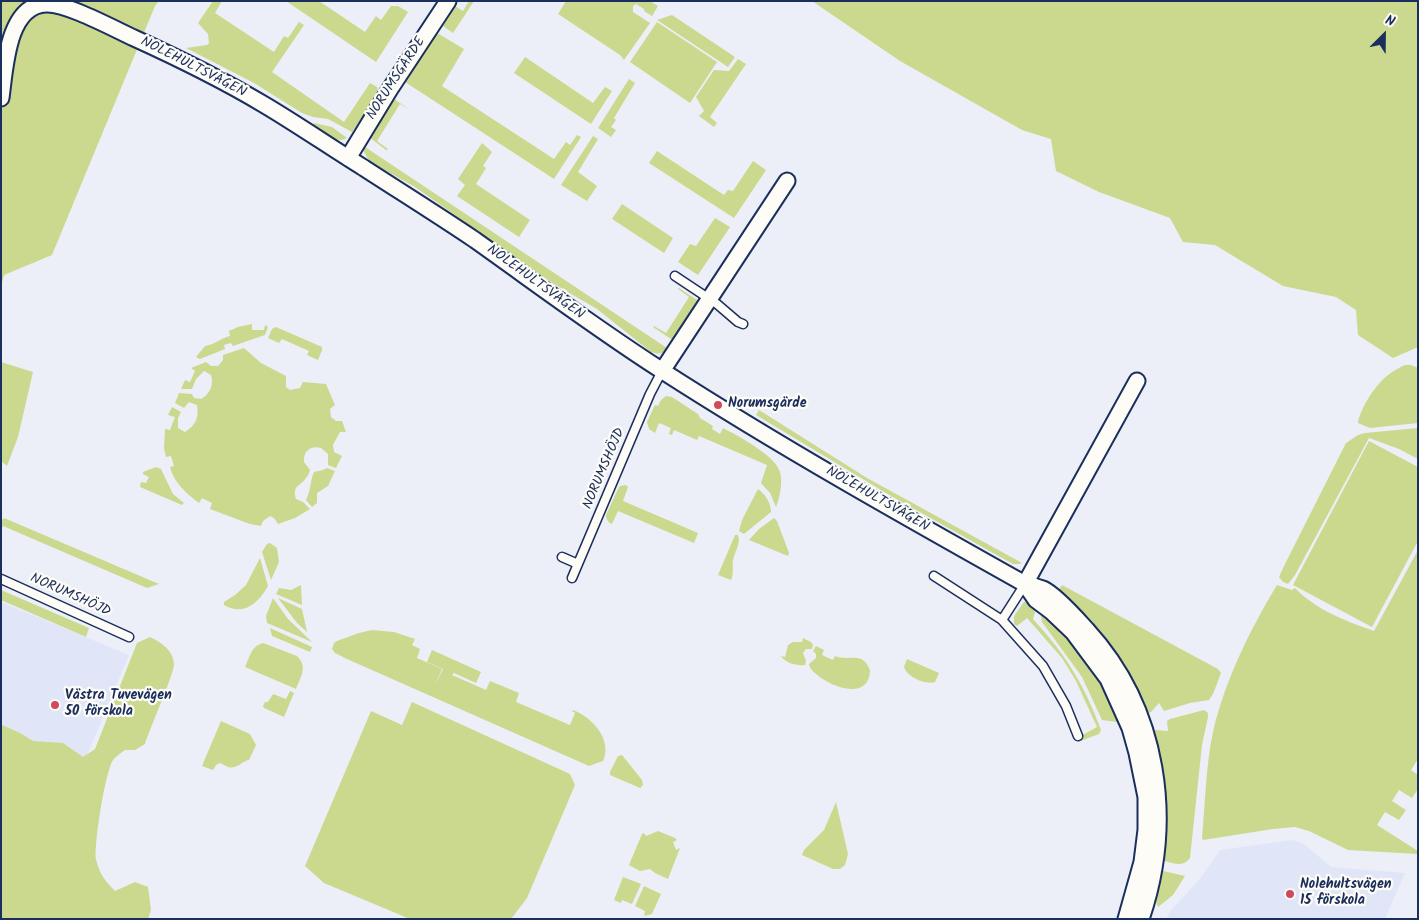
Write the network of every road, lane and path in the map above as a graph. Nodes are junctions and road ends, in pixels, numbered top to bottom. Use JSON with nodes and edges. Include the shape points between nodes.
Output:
{"nodes":[{"id":1,"x":448,"y":1,"type":"edge"},
{"id":2,"x":36,"y":4,"type":"edge"},
{"id":3,"x":1,"y":98,"type":"edge"},
{"id":4,"x":348,"y":158,"type":"junction"},
{"id":5,"x":787,"y":181,"type":"dead end"},
{"id":6,"x":675,"y":276,"type":"dead end"},
{"id":7,"x":710,"y":300,"type":"junction"},
{"id":8,"x":743,"y":324,"type":"dead end"},
{"id":9,"x":662,"y":371,"type":"junction"},
{"id":10,"x":1137,"y":381,"type":"dead end"},
{"id":11,"x":562,"y":557,"type":"dead end"},
{"id":12,"x":578,"y":564,"type":"junction"},
{"id":13,"x":934,"y":576,"type":"dead end"},
{"id":14,"x":572,"y":578,"type":"dead end"},
{"id":15,"x":1,"y":579,"type":"edge"},
{"id":16,"x":1025,"y":584,"type":"junction"},
{"id":17,"x":1002,"y":620,"type":"junction"},
{"id":18,"x":129,"y":637,"type":"dead end"},
{"id":19,"x":1078,"y":736,"type":"dead end"},
{"id":20,"x":1126,"y":919,"type":"edge"},
{"id":21,"x":1141,"y":919,"type":"edge"}],
"edges":[{"from":1,"to":4,"type":"street","name":"NORUMSGÄRDE"},
{"from":2,"to":3,"type":"street","via":[[18,22],[8,50]]},
{"from":2,"to":4,"type":"street","name":"NOLEHULTSVÄGEN","via":[[58,5],[88,16],[173,56],[263,104]]},
{"from":4,"to":9,"type":"street","name":"NOLEHULTSVÄGEN","via":[[475,240]]},
{"from":5,"to":7,"type":"street"},
{"from":6,"to":7,"type":"lane"},
{"from":7,"to":8,"type":"lane"},
{"from":7,"to":9,"type":"street"},
{"from":9,"to":12,"type":"lane","name":"NORUMSHÖJD"},
{"from":9,"to":16,"type":"street","name":"NOLEHULTSVÄGEN","via":[[896,512]]},
{"from":10,"to":16,"type":"street"},
{"from":11,"to":12,"type":"lane"},
{"from":12,"to":14,"type":"lane","name":"NORUMSHÖJD"},
{"from":13,"to":17,"type":"lane"},
{"from":15,"to":18,"type":"lane","name":"NORUMSHÖJD"},
{"from":16,"to":17,"type":"lane"},
{"from":16,"to":20,"type":"street","name":"NOLEHULTSVÄGEN","via":[[1036,600],[1074,632],[1093,657],[1108,679],[1132,736],[1146,798],[1146,830],[1142,862]]},
{"from":16,"to":21,"type":"street","name":"NOLEHULTSVÄGEN","via":[[1044,590],[1065,607],[1099,644],[1115,665],[1140,716],[1155,771],[1159,828],[1153,873]]},
{"from":17,"to":19,"type":"lane","via":[[1043,666],[1066,706]]}]}
